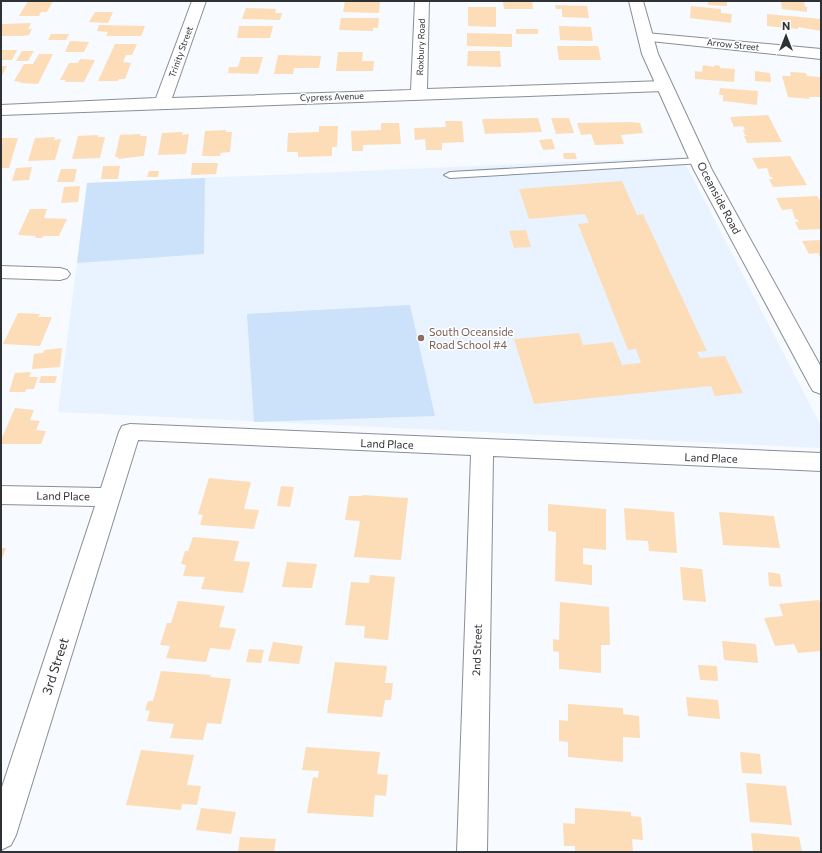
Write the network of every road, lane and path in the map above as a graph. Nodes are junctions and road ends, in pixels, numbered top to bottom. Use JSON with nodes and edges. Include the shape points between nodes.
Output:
{"nodes":[{"id":1,"x":199,"y":1,"type":"edge"},
{"id":2,"x":422,"y":1,"type":"edge"},
{"id":3,"x":636,"y":1,"type":"edge"},
{"id":4,"x":646,"y":36,"type":"junction"},
{"id":5,"x":821,"y":54,"type":"edge"},
{"id":6,"x":664,"y":86,"type":"junction"},
{"id":7,"x":419,"y":94,"type":"junction"},
{"id":8,"x":162,"y":102,"type":"junction"},
{"id":9,"x":1,"y":110,"type":"edge"},
{"id":10,"x":699,"y":161,"type":"junction"},
{"id":11,"x":450,"y":175,"type":"dead end"},
{"id":12,"x":1,"y":272,"type":"edge"},
{"id":13,"x":60,"y":274,"type":"dead end"},
{"id":14,"x":821,"y":386,"type":"edge"},
{"id":15,"x":482,"y":448,"type":"junction"},
{"id":16,"x":821,"y":462,"type":"edge"},
{"id":17,"x":1,"y":495,"type":"edge"},
{"id":18,"x":110,"y":497,"type":"junction"},
{"id":19,"x":1,"y":835,"type":"edge"},
{"id":20,"x":472,"y":852,"type":"edge"}],
"edges":[{"from":1,"to":8,"type":"street","name":"Trinity Street"},
{"from":2,"to":7,"type":"street","name":"Roxbury Road"},
{"from":3,"to":4,"type":"street","name":"Oceanside Road"},
{"from":4,"to":5,"type":"street","name":"Arrow Street"},
{"from":4,"to":6,"type":"street","name":"Oceanside Road","via":[[650,54]]},
{"from":6,"to":7,"type":"street","name":"Cypress Avenue"},
{"from":6,"to":10,"type":"street","name":"Oceanside Road"},
{"from":7,"to":8,"type":"street","name":"Cypress Avenue"},
{"from":8,"to":9,"type":"street","name":"Cypress Avenue"},
{"from":10,"to":11,"type":"lane"},
{"from":10,"to":14,"type":"street","name":"Oceanside Road"},
{"from":12,"to":13,"type":"street"},
{"from":15,"to":16,"type":"street","name":"Land Place"},
{"from":15,"to":18,"type":"street","name":"Land Place","via":[[130,432]]},
{"from":15,"to":20,"type":"street","name":"2nd Street"},
{"from":17,"to":18,"type":"street","name":"Land Place"},
{"from":18,"to":19,"type":"street","name":"3rd Street"}]}
